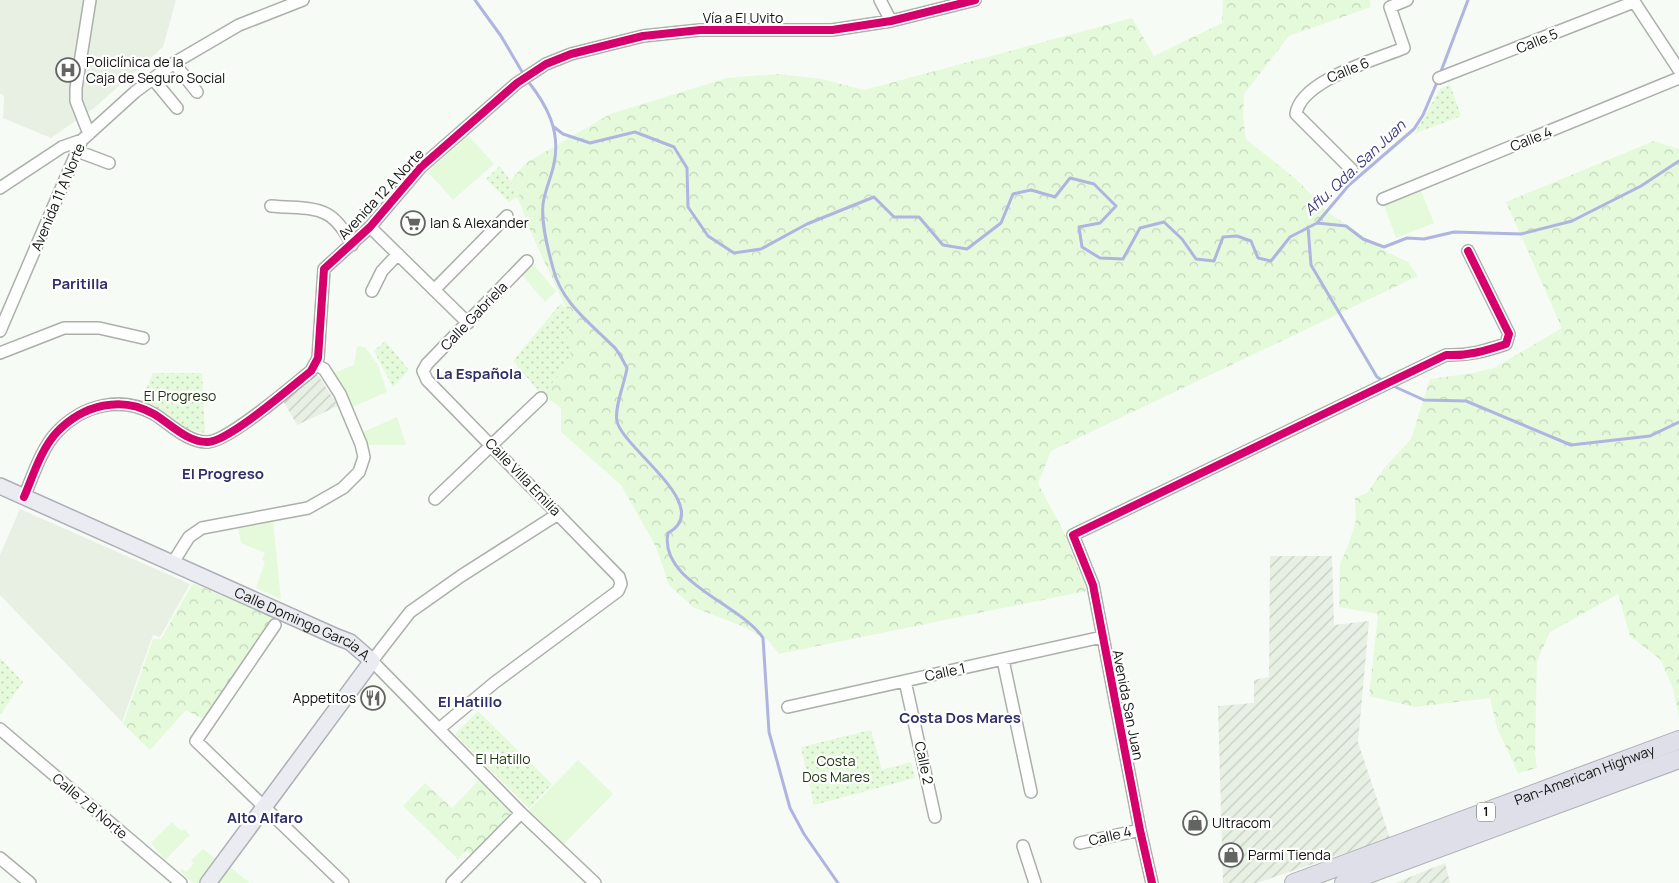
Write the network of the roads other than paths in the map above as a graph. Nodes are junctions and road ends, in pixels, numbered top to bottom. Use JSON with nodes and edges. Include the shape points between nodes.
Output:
{"nodes":[{"id":1,"x":90,"y":0,"type":"edge"},
{"id":2,"x":303,"y":0,"type":"edge"},
{"id":3,"x":880,"y":0,"type":"edge"},
{"id":4,"x":975,"y":0,"type":"edge"},
{"id":5,"x":1407,"y":0,"type":"edge"},
{"id":6,"x":1634,"y":1,"type":"edge"},
{"id":7,"x":891,"y":21,"type":"junction"},
{"id":8,"x":174,"y":63,"type":"junction"},
{"id":9,"x":1679,"y":70,"type":"edge"},
{"id":10,"x":1440,"y":78,"type":"dead end"},
{"id":11,"x":1679,"y":78,"type":"edge"},
{"id":12,"x":153,"y":79,"type":"junction"},
{"id":13,"x":517,"y":83,"type":"joint"},
{"id":14,"x":197,"y":92,"type":"dead end"},
{"id":15,"x":177,"y":108,"type":"dead end"},
{"id":16,"x":83,"y":142,"type":"junction"},
{"id":17,"x":108,"y":162,"type":"dead end"},
{"id":18,"x":1352,"y":170,"type":"dead end"},
{"id":19,"x":0,"y":188,"type":"edge"},
{"id":20,"x":1383,"y":199,"type":"dead end"},
{"id":21,"x":271,"y":206,"type":"dead end"},
{"id":22,"x":506,"y":216,"type":"dead end"},
{"id":23,"x":370,"y":227,"type":"junction"},
{"id":24,"x":352,"y":245,"type":"junction"},
{"id":25,"x":1468,"y":251,"type":"dead end"},
{"id":26,"x":398,"y":254,"type":"junction"},
{"id":27,"x":527,"y":262,"type":"dead end"},
{"id":28,"x":434,"y":290,"type":"junction"},
{"id":29,"x":372,"y":291,"type":"dead end"},
{"id":30,"x":468,"y":323,"type":"junction"},
{"id":31,"x":0,"y":331,"type":"edge"},
{"id":32,"x":143,"y":338,"type":"dead end"},
{"id":33,"x":0,"y":353,"type":"edge"},
{"id":34,"x":316,"y":364,"type":"junction"},
{"id":35,"x":424,"y":371,"type":"joint"},
{"id":36,"x":540,"y":398,"type":"dead end"},
{"id":37,"x":493,"y":445,"type":"junction"},
{"id":38,"x":0,"y":486,"type":"edge"},
{"id":39,"x":24,"y":497,"type":"junction"},
{"id":40,"x":435,"y":500,"type":"dead end"},
{"id":41,"x":558,"y":514,"type":"junction"},
{"id":42,"x":172,"y":564,"type":"junction"},
{"id":43,"x":274,"y":625,"type":"dead end"},
{"id":44,"x":1102,"y":637,"type":"junction"},
{"id":45,"x":1003,"y":660,"type":"junction"},
{"id":46,"x":372,"y":661,"type":"junction"},
{"id":47,"x":905,"y":681,"type":"junction"},
{"id":48,"x":788,"y":707,"type":"dead end"},
{"id":49,"x":0,"y":729,"type":"edge"},
{"id":50,"x":439,"y":729,"type":"junction"},
{"id":51,"x":1679,"y":740,"type":"edge"},
{"id":52,"x":1679,"y":760,"type":"edge"},
{"id":53,"x":1031,"y":792,"type":"dead end"},
{"id":54,"x":265,"y":806,"type":"junction"},
{"id":55,"x":521,"y":813,"type":"junction"},
{"id":56,"x":935,"y":816,"type":"dead end"},
{"id":57,"x":1140,"y":830,"type":"junction"},
{"id":58,"x":1080,"y":843,"type":"dead end"},
{"id":59,"x":1023,"y":846,"type":"dead end"},
{"id":60,"x":0,"y":858,"type":"edge"},
{"id":61,"x":30,"y":883,"type":"edge"},
{"id":62,"x":181,"y":883,"type":"edge"},
{"id":63,"x":208,"y":883,"type":"edge"},
{"id":64,"x":343,"y":883,"type":"edge"},
{"id":65,"x":452,"y":883,"type":"edge"},
{"id":66,"x":595,"y":883,"type":"edge"},
{"id":67,"x":1035,"y":883,"type":"edge"},
{"id":68,"x":1152,"y":883,"type":"edge"},
{"id":69,"x":1294,"y":883,"type":"edge"},
{"id":70,"x":1344,"y":883,"type":"edge"}],
"edges":[{"from":1,"to":16,"type":"street","via":[[76,88]]},
{"from":2,"to":8,"type":"street","name":"Avenida 11 A Norte","via":[[238,24]]},
{"from":3,"to":7,"type":"street"},
{"from":4,"to":7,"type":"street","name":"Vía a El Uvito"},
{"from":5,"to":18,"type":"street","name":"Calle 6","via":[[1390,7],[1404,48],[1322,80],[1297,106],[1296,114]]},
{"from":6,"to":9,"type":"street"},
{"from":6,"to":10,"type":"street","name":"Calle 5"},
{"from":7,"to":13,"type":"street","name":"Vía a El Uvito","via":[[832,30],[700,30],[643,36],[571,54],[546,64]]},
{"from":8,"to":12,"type":"street","name":"Avenida 11 A Norte"},
{"from":8,"to":14,"type":"street"},
{"from":11,"to":20,"type":"street","name":"Calle 4"},
{"from":12,"to":15,"type":"street"},
{"from":12,"to":16,"type":"street","name":"Avenida 11 A Norte"},
{"from":13,"to":23,"type":"street","name":"Avenida 12 A Norte","via":[[421,167]]},
{"from":16,"to":17,"type":"street"},
{"from":16,"to":19,"type":"street","via":[[62,147]]},
{"from":16,"to":31,"type":"street","name":"Avenida 11 A Norte"},
{"from":21,"to":24,"type":"street","via":[[324,210],[343,228]]},
{"from":22,"to":28,"type":"street"},
{"from":23,"to":24,"type":"street","name":"Avenida 12 A Norte"},
{"from":23,"to":26,"type":"street"},
{"from":24,"to":34,"type":"street","name":"Avenida 12 A Norte","via":[[324,269]]},
{"from":25,"to":44,"type":"street","name":"Avenida San Juan","via":[[1510,334],[1506,344],[1461,356],[1446,354],[1073,535],[1093,585]]},
{"from":26,"to":28,"type":"street"},
{"from":26,"to":29,"type":"street","via":[[382,271]]},
{"from":27,"to":30,"type":"street","name":"Calle Gabriela"},
{"from":28,"to":30,"type":"street"},
{"from":30,"to":35,"type":"street","name":"Calle Gabriela","via":[[427,364]]},
{"from":32,"to":33,"type":"street","via":[[100,328],[64,328]]},
{"from":34,"to":39,"type":"street","via":[[228,434],[208,442],[184,434],[153,413],[134,405],[118,402],[88,411],[56,433]]},
{"from":34,"to":42,"type":"street","via":[[324,369],[340,394],[360,444],[364,457],[359,472],[343,488],[308,508],[202,528],[189,537]]},
{"from":35,"to":37,"type":"street","name":"Calle Villa Emilia","via":[[427,380]]},
{"from":36,"to":37,"type":"street"},
{"from":37,"to":40,"type":"street"},
{"from":37,"to":41,"type":"street","name":"Calle Villa Emilia"},
{"from":38,"to":39,"type":"main road","name":"Calle Domingo Garcia A."},
{"from":39,"to":42,"type":"main road","name":"Calle Domingo Garcia A."},
{"from":41,"to":46,"type":"street","via":[[410,612]]},
{"from":41,"to":50,"type":"street","name":"Calle Villa Emilia","via":[[619,577],[618,591],[494,683]]},
{"from":42,"to":46,"type":"main road","name":"Calle Domingo Garcia A.","via":[[350,642]]},
{"from":43,"to":54,"type":"street","via":[[196,742]]},
{"from":44,"to":45,"type":"street","name":"Calle 1"},
{"from":44,"to":57,"type":"street","name":"Avenida San Juan"},
{"from":45,"to":47,"type":"street","name":"Calle 1"},
{"from":45,"to":53,"type":"street"},
{"from":46,"to":50,"type":"street","name":"Calle Domingo Garcia A."},
{"from":46,"to":54,"type":"main road"},
{"from":47,"to":48,"type":"street","name":"Calle 1"},
{"from":47,"to":56,"type":"street","name":"Calle 2"},
{"from":49,"to":62,"type":"street","name":"Calle 7 B Norte"},
{"from":50,"to":55,"type":"street","name":"Calle Domingo Garcia A."},
{"from":51,"to":69,"type":"highway","name":"Pan-American Highway","number":"1"},
{"from":52,"to":70,"type":"highway","name":"Pan-American Highway","number":"1"},
{"from":54,"to":63,"type":"main road"},
{"from":54,"to":64,"type":"street"},
{"from":55,"to":65,"type":"street"},
{"from":55,"to":66,"type":"street","name":"Calle Domingo Garcia A."},
{"from":57,"to":58,"type":"street","name":"Calle 4"},
{"from":57,"to":68,"type":"street","name":"Avenida San Juan"},
{"from":59,"to":67,"type":"street"},
{"from":60,"to":61,"type":"street"}]}
